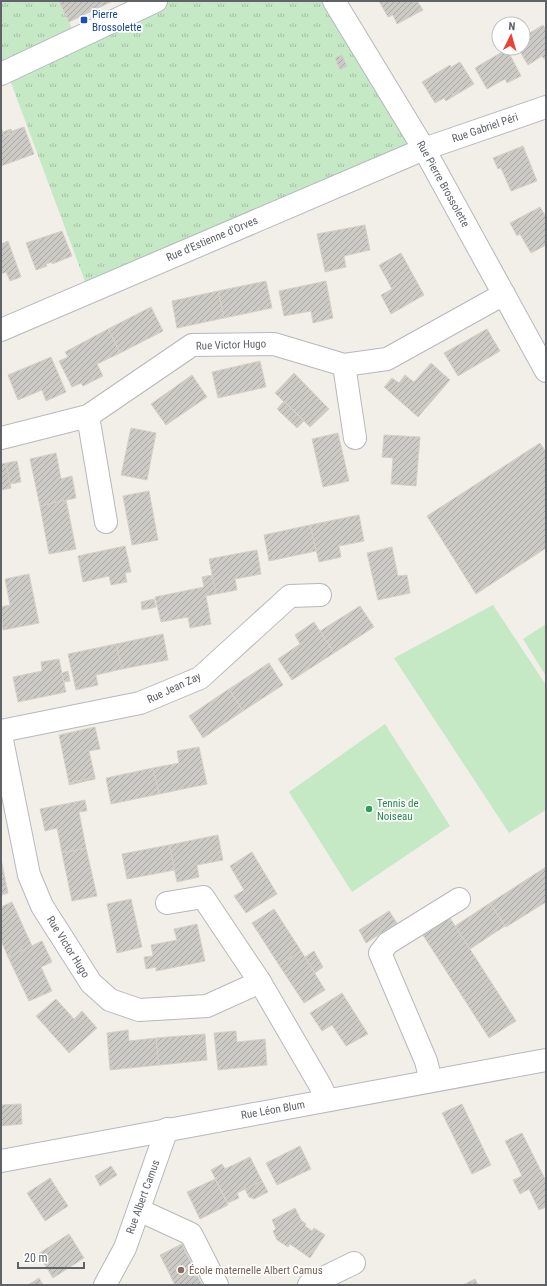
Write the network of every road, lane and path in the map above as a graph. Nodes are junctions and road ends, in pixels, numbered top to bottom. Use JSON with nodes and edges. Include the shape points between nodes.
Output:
{"nodes":[{"id":1,"x":156,"y":1,"type":"edge"},
{"id":2,"x":334,"y":1,"type":"edge"},
{"id":3,"x":1,"y":74,"type":"edge"},
{"id":4,"x":546,"y":107,"type":"edge"},
{"id":5,"x":424,"y":149,"type":"junction"},
{"id":6,"x":504,"y":294,"type":"junction"},
{"id":7,"x":1,"y":330,"type":"edge"},
{"id":8,"x":539,"y":344,"type":"edge"},
{"id":9,"x":344,"y":365,"type":"junction"},
{"id":10,"x":546,"y":371,"type":"edge"},
{"id":11,"x":88,"y":416,"type":"junction"},
{"id":12,"x":1,"y":438,"type":"edge"},
{"id":13,"x":355,"y":438,"type":"dead end"},
{"id":14,"x":106,"y":522,"type":"dead end"},
{"id":15,"x":320,"y":595,"type":"dead end"},
{"id":16,"x":1,"y":731,"type":"edge"},
{"id":17,"x":1,"y":735,"type":"edge"},
{"id":18,"x":459,"y":899,"type":"dead end"},
{"id":19,"x":167,"y":903,"type":"dead end"},
{"id":20,"x":260,"y":982,"type":"junction"},
{"id":21,"x":546,"y":1060,"type":"edge"},
{"id":22,"x":431,"y":1081,"type":"junction"},
{"id":23,"x":327,"y":1100,"type":"junction"},
{"id":24,"x":167,"y":1129,"type":"junction"},
{"id":25,"x":1,"y":1161,"type":"edge"},
{"id":26,"x":139,"y":1210,"type":"junction"},
{"id":27,"x":354,"y":1263,"type":"dead end"},
{"id":28,"x":105,"y":1285,"type":"edge"},
{"id":29,"x":217,"y":1285,"type":"edge"},
{"id":30,"x":309,"y":1285,"type":"edge"}],
"edges":[{"from":1,"to":3,"type":"street"},
{"from":2,"to":5,"type":"street","name":"Rue Pierre Brossolette"},
{"from":4,"to":5,"type":"street","name":"Rue Gabriel Péri"},
{"from":5,"to":6,"type":"street","name":"Rue Pierre Brossolette"},
{"from":5,"to":7,"type":"street","name":"Rue d'Estienne d'Orves"},
{"from":6,"to":8,"type":"street","name":"Rue Pierre Brossolette"},
{"from":6,"to":9,"type":"street","name":"Rue Victor Hugo","via":[[387,359]]},
{"from":8,"to":10,"type":"street","name":"Rue Pierre Brossolette"},
{"from":9,"to":11,"type":"street","name":"Rue Victor Hugo","via":[[274,344],[192,345]]},
{"from":9,"to":13,"type":"street"},
{"from":11,"to":12,"type":"street","name":"Rue Victor Hugo"},
{"from":11,"to":14,"type":"street"},
{"from":15,"to":16,"type":"street","name":"Rue Jean Zay","via":[[290,596],[200,678],[140,704]]},
{"from":17,"to":20,"type":"street","name":"Rue Victor Hugo","via":[[29,875],[42,906],[91,983],[110,1000],[139,1010],[208,1006]]},
{"from":18,"to":22,"type":"street","via":[[388,943],[380,953],[426,1060]]},
{"from":19,"to":20,"type":"street","via":[[203,897]]},
{"from":20,"to":23,"type":"street"},
{"from":21,"to":22,"type":"street","name":"Rue Léon Blum"},
{"from":22,"to":23,"type":"street","name":"Rue Léon Blum"},
{"from":23,"to":24,"type":"street","name":"Rue Léon Blum"},
{"from":24,"to":25,"type":"street","name":"Rue Léon Blum"},
{"from":24,"to":26,"type":"street","name":"Rue Albert Camus"},
{"from":26,"to":28,"type":"street","name":"Rue Albert Camus","via":[[125,1248]]},
{"from":26,"to":29,"type":"street","via":[[191,1234]]},
{"from":27,"to":30,"type":"street"}]}
